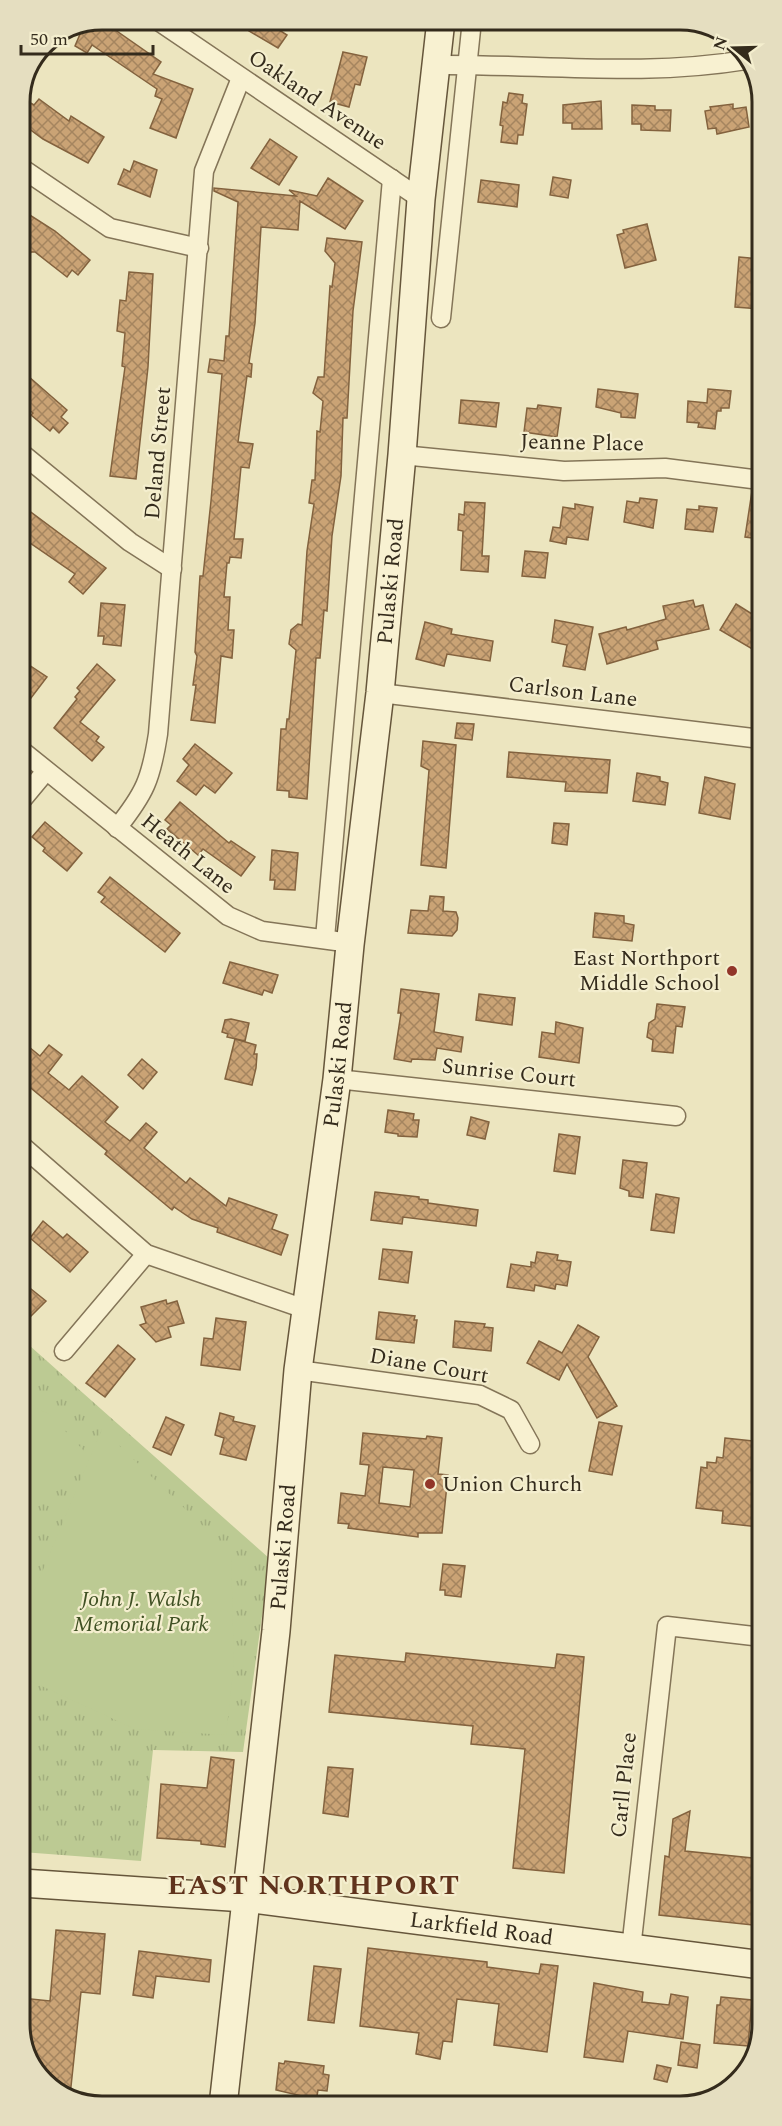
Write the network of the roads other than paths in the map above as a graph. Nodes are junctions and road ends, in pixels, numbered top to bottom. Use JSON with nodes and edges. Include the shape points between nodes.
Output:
{"nodes":[{"id":1,"x":172,"y":30,"type":"edge"},
{"id":2,"x":440,"y":30,"type":"edge"},
{"id":3,"x":471,"y":30,"type":"edge"},
{"id":4,"x":739,"y":61,"type":"edge"},
{"id":5,"x":437,"y":65,"type":"junction"},
{"id":6,"x":467,"y":65,"type":"junction"},
{"id":7,"x":241,"y":78,"type":"junction"},
{"id":8,"x":30,"y":174,"type":"edge"},
{"id":9,"x":393,"y":180,"type":"junction"},
{"id":10,"x":421,"y":199,"type":"junction"},
{"id":11,"x":199,"y":248,"type":"junction"},
{"id":12,"x":441,"y":318,"type":"dead end"},
{"id":13,"x":402,"y":455,"type":"junction"},
{"id":14,"x":30,"y":460,"type":"edge"},
{"id":15,"x":752,"y":479,"type":"edge"},
{"id":16,"x":172,"y":569,"type":"junction"},
{"id":17,"x":380,"y":693,"type":"junction"},
{"id":18,"x":752,"y":739,"type":"edge"},
{"id":19,"x":30,"y":758,"type":"edge"},
{"id":20,"x":46,"y":771,"type":"junction"},
{"id":21,"x":30,"y":790,"type":"edge"},
{"id":22,"x":117,"y":828,"type":"junction"},
{"id":23,"x":338,"y":942,"type":"junction"},
{"id":24,"x":337,"y":1079,"type":"junction"},
{"id":25,"x":676,"y":1116,"type":"dead end"},
{"id":26,"x":30,"y":1153,"type":"edge"},
{"id":27,"x":146,"y":1254,"type":"junction"},
{"id":28,"x":305,"y":1309,"type":"junction"},
{"id":29,"x":64,"y":1352,"type":"dead end"},
{"id":30,"x":298,"y":1370,"type":"junction"},
{"id":31,"x":530,"y":1444,"type":"dead end"},
{"id":32,"x":752,"y":1636,"type":"edge"},
{"id":33,"x":30,"y":1884,"type":"edge"},
{"id":34,"x":245,"y":1898,"type":"junction"},
{"id":35,"x":631,"y":1949,"type":"junction"},
{"id":36,"x":752,"y":1964,"type":"edge"},
{"id":37,"x":224,"y":2096,"type":"edge"}],
"edges":[{"from":1,"to":7,"type":"street","name":"Oakland Avenue"},
{"from":2,"to":5,"type":"main road","name":"Pulaski Road"},
{"from":3,"to":6,"type":"street"},
{"from":4,"to":6,"type":"street","via":[[713,66],[596,70]]},
{"from":5,"to":6,"type":"street"},
{"from":5,"to":10,"type":"main road","name":"Pulaski Road"},
{"from":6,"to":12,"type":"street"},
{"from":7,"to":9,"type":"street","name":"Oakland Avenue"},
{"from":7,"to":11,"type":"street","name":"Deland Street","via":[[204,171]]},
{"from":8,"to":11,"type":"street","via":[[110,228]]},
{"from":9,"to":10,"type":"street","name":"Oakland Avenue"},
{"from":9,"to":23,"type":"street"},
{"from":10,"to":13,"type":"main road","name":"Pulaski Road"},
{"from":11,"to":16,"type":"street","name":"Deland Street"},
{"from":13,"to":15,"type":"street","name":"Jeanne Place","via":[[564,471],[665,468]]},
{"from":13,"to":17,"type":"main road","name":"Pulaski Road"},
{"from":14,"to":16,"type":"street","via":[[130,542]]},
{"from":16,"to":22,"type":"street","name":"Deland Street","via":[[152,773],[141,798]]},
{"from":17,"to":18,"type":"street","name":"Carlson Lane"},
{"from":17,"to":23,"type":"main road","name":"Pulaski Road"},
{"from":19,"to":20,"type":"street","name":"Heath Lane"},
{"from":20,"to":21,"type":"street"},
{"from":20,"to":22,"type":"street","name":"Heath Lane"},
{"from":22,"to":23,"type":"street","name":"Heath Lane","via":[[228,916],[261,931]]},
{"from":23,"to":24,"type":"main road","name":"Pulaski Road"},
{"from":24,"to":25,"type":"street","name":"Sunrise Court"},
{"from":24,"to":28,"type":"main road","name":"Pulaski Road"},
{"from":26,"to":27,"type":"street"},
{"from":27,"to":28,"type":"street"},
{"from":27,"to":29,"type":"street"},
{"from":28,"to":30,"type":"main road","name":"Pulaski Road"},
{"from":30,"to":31,"type":"street","name":"Diane Court","via":[[480,1395],[511,1410]]},
{"from":30,"to":34,"type":"main road","name":"Pulaski Road","via":[[276,1631]]},
{"from":32,"to":35,"type":"street","name":"Carll Place","via":[[668,1626]]},
{"from":33,"to":34,"type":"main road","name":"Larkfield Road"},
{"from":34,"to":35,"type":"main road","name":"Larkfield Road"},
{"from":34,"to":37,"type":"main road","name":"Pulaski Road"},
{"from":35,"to":36,"type":"main road","name":"Larkfield Road"}]}
